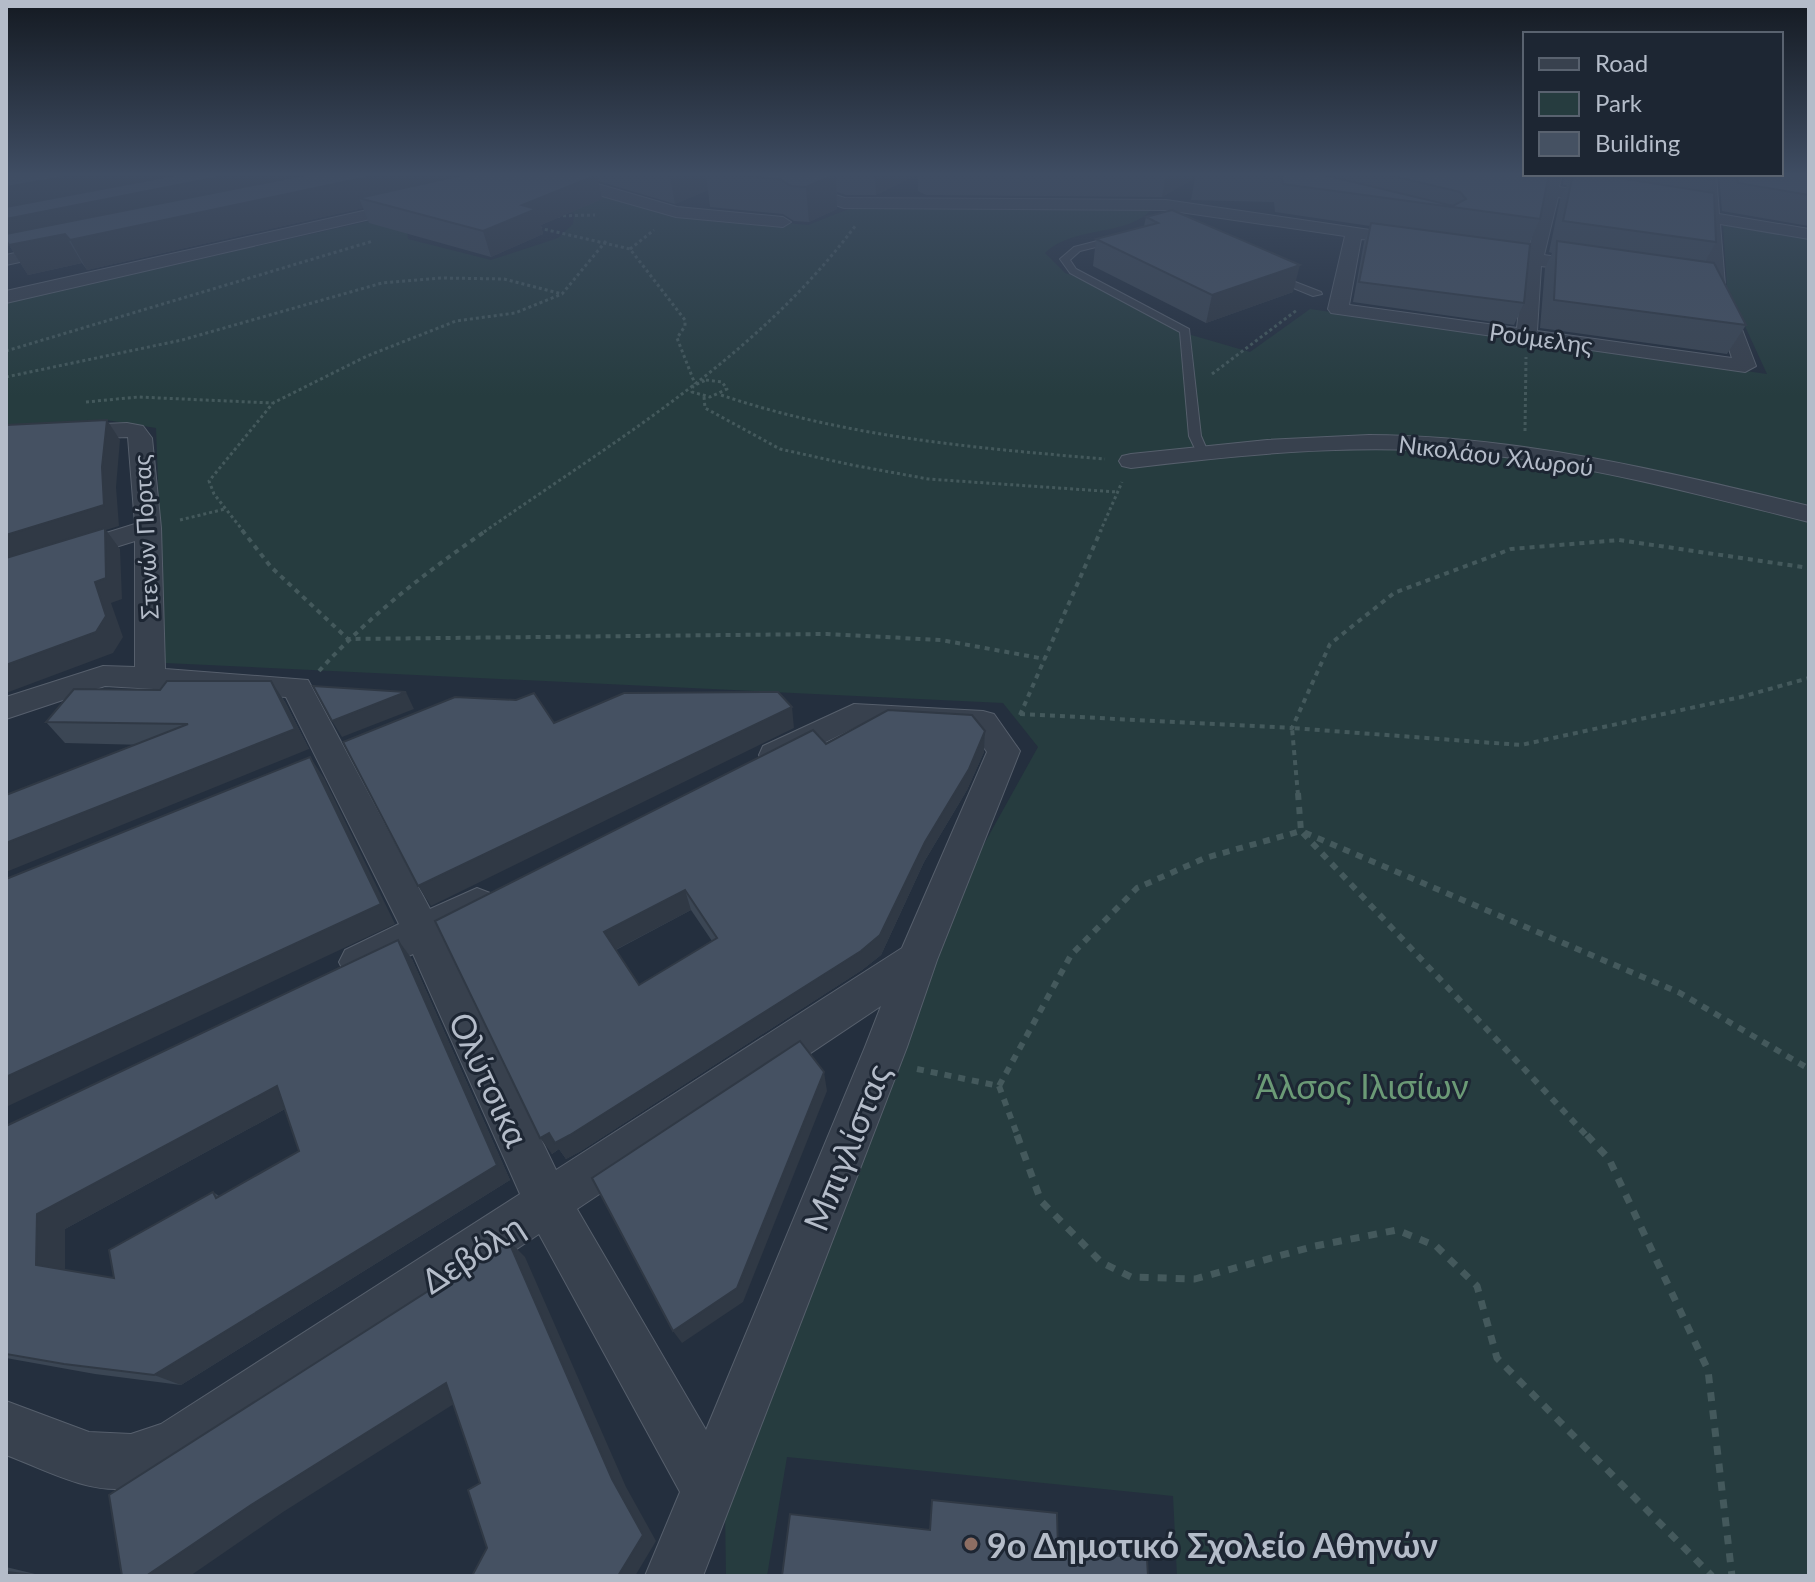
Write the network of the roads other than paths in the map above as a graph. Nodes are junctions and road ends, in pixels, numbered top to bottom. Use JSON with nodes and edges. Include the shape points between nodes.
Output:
{"nodes":[{"id":1,"x":48,"y":248,"type":"edge"},
{"id":2,"x":67,"y":248,"type":"edge"},
{"id":3,"x":224,"y":248,"type":"edge"},
{"id":4,"x":1082,"y":248,"type":"edge"},
{"id":5,"x":1351,"y":248,"type":"edge"},
{"id":6,"x":1514,"y":248,"type":"edge"},
{"id":7,"x":1538,"y":248,"type":"edge"},
{"id":8,"x":1709,"y":248,"type":"edge"},
{"id":9,"x":1462,"y":249,"type":"edge"},
{"id":10,"x":1536,"y":255,"type":"junction"},
{"id":11,"x":6,"y":260,"type":"edge"},
{"id":12,"x":1611,"y":268,"type":"edge"},
{"id":13,"x":1260,"y":270,"type":"edge"},
{"id":14,"x":78,"y":281,"type":"junction"},
{"id":15,"x":1317,"y":294,"type":"road end"},
{"id":16,"x":6,"y":297,"type":"edge"},
{"id":17,"x":1526,"y":336,"type":"junction"},
{"id":18,"x":6,"y":435,"type":"edge"},
{"id":19,"x":1202,"y":452,"type":"junction"},
{"id":20,"x":1131,"y":461,"type":"road end"},
{"id":21,"x":1809,"y":514,"type":"edge"},
{"id":22,"x":157,"y":526,"type":"junction"},
{"id":23,"x":6,"y":573,"type":"edge"},
{"id":24,"x":150,"y":678,"type":"junction"},
{"id":25,"x":6,"y":708,"type":"edge"},
{"id":26,"x":743,"y":771,"type":"edge"},
{"id":27,"x":506,"y":890,"type":"edge"},
{"id":28,"x":422,"y":932,"type":"junction"},
{"id":29,"x":917,"y":960,"type":"junction"},
{"id":30,"x":321,"y":980,"type":"edge"},
{"id":31,"x":548,"y":1204,"type":"junction"},
{"id":32,"x":6,"y":1428,"type":"edge"},
{"id":33,"x":709,"y":1489,"type":"junction"},
{"id":34,"x":674,"y":1576,"type":"edge"}],
"edges":[{"from":1,"to":11,"type":"street"},
{"from":2,"to":14,"type":"street"},
{"from":3,"to":14,"type":"street"},
{"from":4,"to":19,"type":"lane","via":[[1065,259],[1073,271],[1185,331],[1195,436]]},
{"from":5,"to":17,"type":"street","name":"Ρούμελης","via":[[1338,309]]},
{"from":6,"to":10,"type":"street"},
{"from":7,"to":10,"type":"street"},
{"from":8,"to":17,"type":"street","name":"Ρούμελης","via":[[1706,284],[1745,366]]},
{"from":9,"to":10,"type":"street"},
{"from":10,"to":12,"type":"street"},
{"from":10,"to":17,"type":"street"},
{"from":13,"to":15,"type":"lane"},
{"from":14,"to":16,"type":"street"},
{"from":18,"to":22,"type":"street","name":"Στενών Πόρτας","via":[[135,431]]},
{"from":19,"to":20,"type":"street","name":"Νικολάου Χλωρού"},
{"from":19,"to":21,"type":"street","name":"Νικολάου Χλωρού","via":[[1316,442],[1406,442],[1525,454]]},
{"from":22,"to":23,"type":"street"},
{"from":22,"to":24,"type":"street","name":"Στενών Πόρτας"},
{"from":24,"to":25,"type":"street","via":[[103,676]]},
{"from":24,"to":28,"type":"street","name":"Ολύτσικα","via":[[284,688],[334,756]]},
{"from":26,"to":29,"type":"street","name":"Μπιγλίστας","via":[[854,715],[1002,729]]},
{"from":27,"to":28,"type":"street"},
{"from":28,"to":30,"type":"street"},
{"from":28,"to":31,"type":"street","name":"Ολύτσικα"},
{"from":29,"to":31,"type":"street","name":"Δεβόλη"},
{"from":29,"to":33,"type":"street","name":"Μπιγλίστας"},
{"from":31,"to":32,"type":"street","name":"Δεβόλη","via":[[175,1446],[131,1461],[89,1459]]},
{"from":31,"to":33,"type":"street","name":"Ολύτσικα"},
{"from":33,"to":34,"type":"street","name":"Μπιγλίστας"}]}
